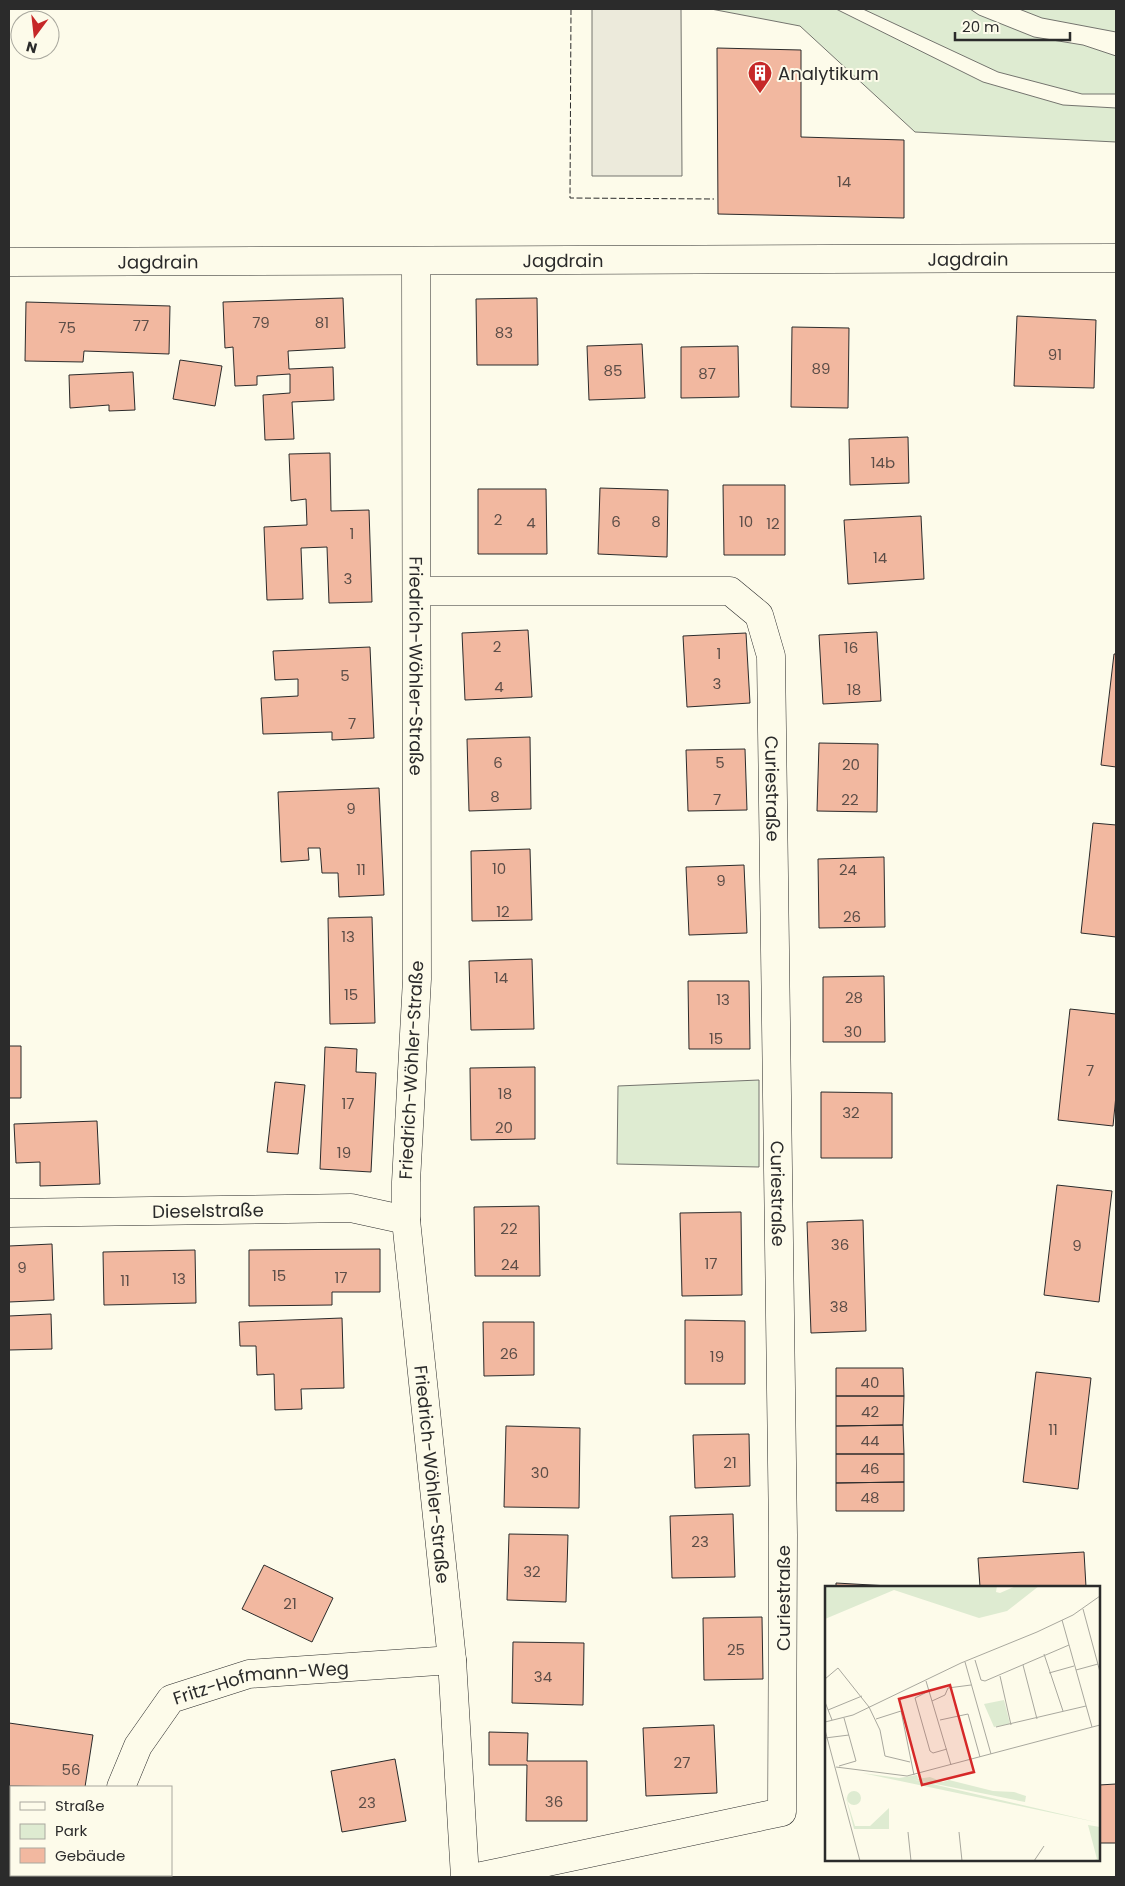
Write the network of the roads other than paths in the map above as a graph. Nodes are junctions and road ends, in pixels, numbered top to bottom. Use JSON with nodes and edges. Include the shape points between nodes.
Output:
{"nodes":[{"id":1,"x":1116,"y":258,"type":"edge"},
{"id":2,"x":416,"y":261,"type":"junction"},
{"id":3,"x":9,"y":262,"type":"edge"},
{"id":4,"x":417,"y":591,"type":"junction"},
{"id":5,"x":9,"y":1213,"type":"edge"},
{"id":6,"x":406,"y":1220,"type":"junction"},
{"id":7,"x":452,"y":1660,"type":"junction"},
{"id":8,"x":121,"y":1786,"type":"edge"},
{"id":9,"x":465,"y":1877,"type":"edge"},
{"id":10,"x":477,"y":1877,"type":"edge"}],
"edges":[{"from":1,"to":2,"type":"street","name":"Jagdrain"},
{"from":2,"to":3,"type":"street","name":"Jagdrain"},
{"from":2,"to":4,"type":"street","name":"Friedrich-Wöhler-Straße"},
{"from":4,"to":6,"type":"street","name":"Friedrich-Wöhler-Straße","via":[[417,979]]},
{"from":4,"to":10,"type":"street","name":"Curiestraße","via":[[730,591],[759,615],[771,656],[783,1534],[782,1812]]},
{"from":5,"to":6,"type":"street","name":"Dieselstraße","via":[[351,1208]]},
{"from":6,"to":7,"type":"street","name":"Friedrich-Wöhler-Straße"},
{"from":7,"to":8,"type":"street","name":"Fritz-Hofmann-Weg","via":[[250,1674],[171,1699],[138,1746]]},
{"from":7,"to":9,"type":"street","name":"Friedrich-Wöhler-Straße"}]}
